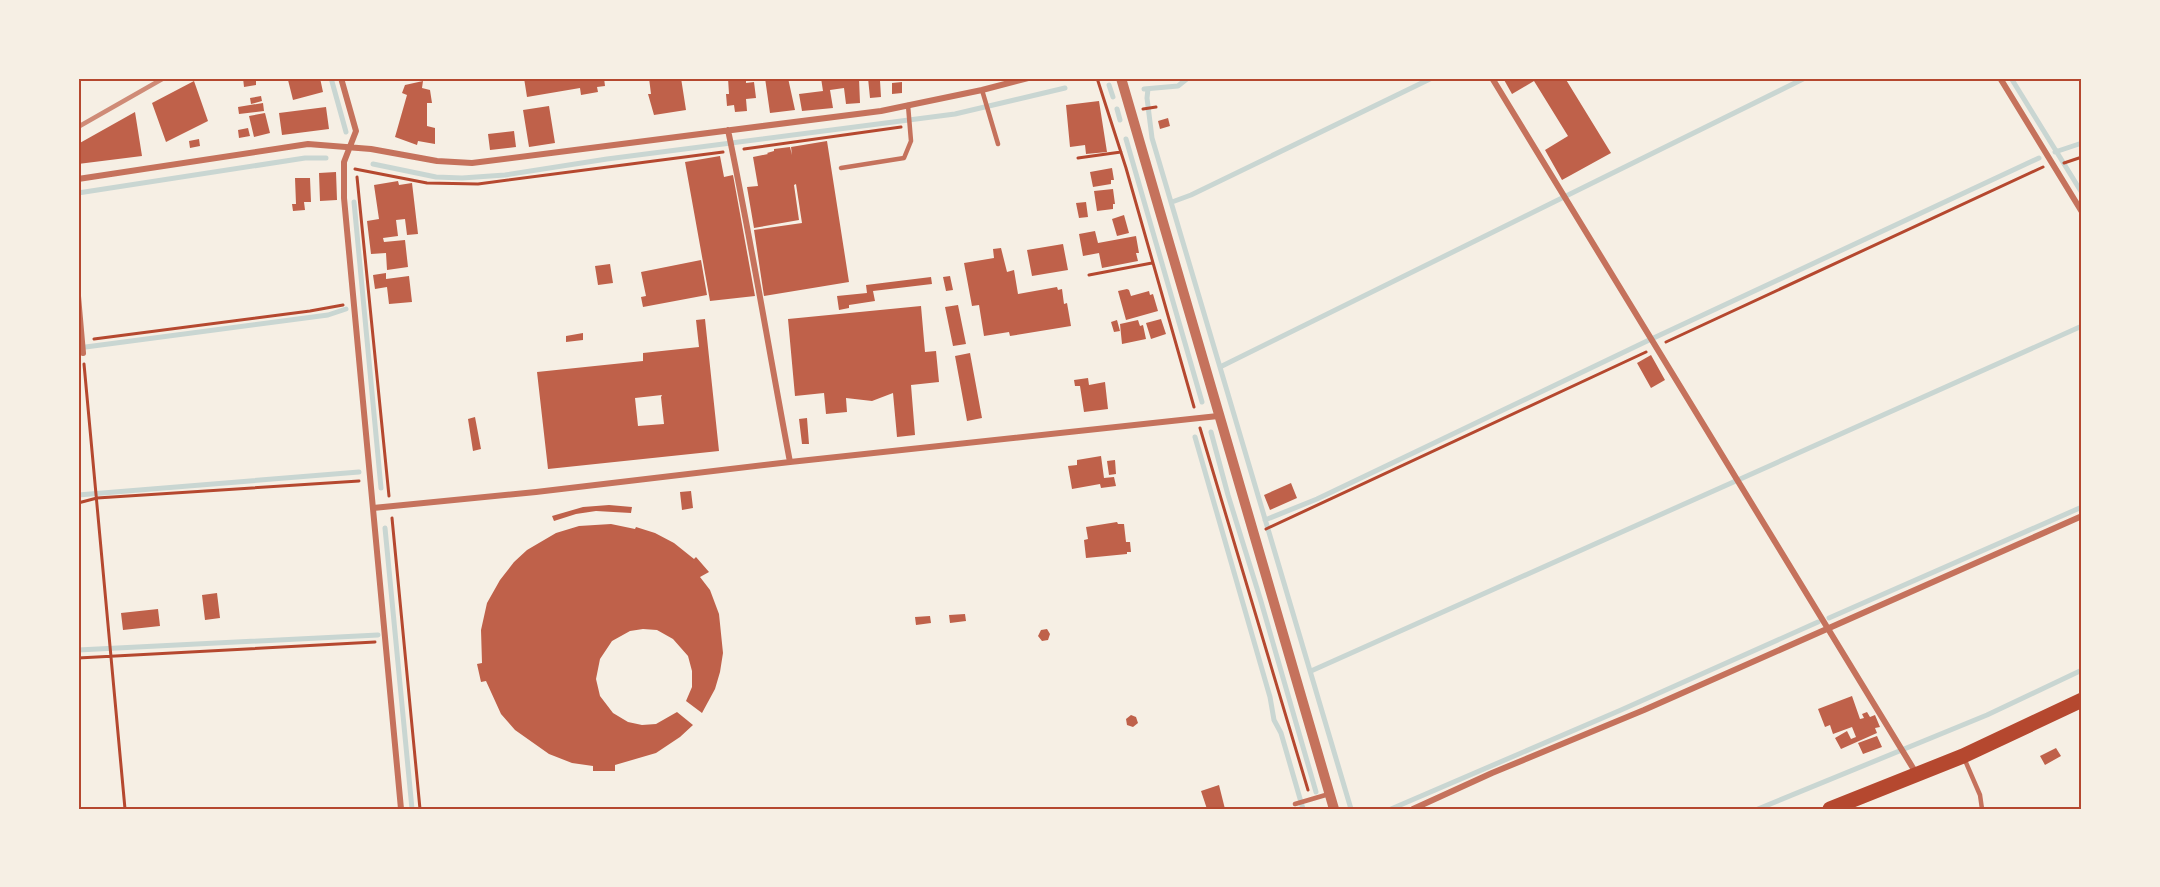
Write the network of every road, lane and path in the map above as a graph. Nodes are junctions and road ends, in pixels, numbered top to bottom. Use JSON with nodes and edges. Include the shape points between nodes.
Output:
{"nodes":[{"id":1,"x":341,"y":78,"type":"edge"},
{"id":2,"x":1028,"y":78,"type":"edge"},
{"id":3,"x":1097,"y":78,"type":"edge"},
{"id":4,"x":1121,"y":78,"type":"edge"},
{"id":5,"x":1492,"y":78,"type":"edge"},
{"id":6,"x":2000,"y":78,"type":"edge"},
{"id":7,"x":982,"y":90,"type":"junction"},
{"id":8,"x":1114,"y":104,"type":"dead end"},
{"id":9,"x":908,"y":105,"type":"junction"},
{"id":10,"x":1106,"y":107,"type":"junction"},
{"id":11,"x":1155,"y":107,"type":"dead end"},
{"id":12,"x":1145,"y":109,"type":"dead end"},
{"id":13,"x":901,"y":124,"type":"dead end"},
{"id":14,"x":728,"y":130,"type":"junction"},
{"id":15,"x":998,"y":144,"type":"dead end"},
{"id":16,"x":351,"y":147,"type":"junction"},
{"id":17,"x":732,"y":149,"type":"junction"},
{"id":18,"x":1121,"y":152,"type":"junction"},
{"id":19,"x":1078,"y":158,"type":"dead end"},
{"id":20,"x":2082,"y":158,"type":"edge"},
{"id":21,"x":2066,"y":162,"type":"dead end"},
{"id":22,"x":344,"y":168,"type":"junction"},
{"id":23,"x":841,"y":168,"type":"dead end"},
{"id":24,"x":356,"y":170,"type":"junction"},
{"id":25,"x":78,"y":179,"type":"edge"},
{"id":26,"x":2082,"y":212,"type":"edge"},
{"id":27,"x":1152,"y":263,"type":"junction"},
{"id":28,"x":1089,"y":275,"type":"dead end"},
{"id":29,"x":78,"y":296,"type":"edge"},
{"id":30,"x":353,"y":302,"type":"junction"},
{"id":31,"x":83,"y":347,"type":"junction"},
{"id":32,"x":1218,"y":416,"type":"junction"},
{"id":33,"x":1197,"y":418,"type":"junction"},
{"id":34,"x":790,"y":462,"type":"junction"},
{"id":35,"x":370,"y":480,"type":"junction"},
{"id":36,"x":97,"y":497,"type":"junction"},
{"id":37,"x":78,"y":502,"type":"edge"},
{"id":38,"x":390,"y":505,"type":"junction"},
{"id":39,"x":373,"y":508,"type":"junction"},
{"id":40,"x":2082,"y":516,"type":"edge"},
{"id":41,"x":1828,"y":628,"type":"junction"},
{"id":42,"x":386,"y":641,"type":"junction"},
{"id":43,"x":111,"y":654,"type":"junction"},
{"id":44,"x":78,"y":658,"type":"edge"},
{"id":45,"x":2082,"y":700,"type":"edge"},
{"id":46,"x":1963,"y":756,"type":"junction"},
{"id":47,"x":1917,"y":774,"type":"junction"},
{"id":48,"x":1329,"y":794,"type":"junction"},
{"id":49,"x":1309,"y":800,"type":"junction"},
{"id":50,"x":1295,"y":804,"type":"dead end"},
{"id":51,"x":125,"y":809,"type":"edge"},
{"id":52,"x":401,"y":809,"type":"edge"},
{"id":53,"x":420,"y":809,"type":"edge"},
{"id":54,"x":1334,"y":809,"type":"edge"},
{"id":55,"x":1413,"y":809,"type":"edge"},
{"id":56,"x":1830,"y":809,"type":"edge"},
{"id":57,"x":1982,"y":809,"type":"edge"}],
"edges":[{"from":1,"to":16,"type":"street","via":[[356,131]]},
{"from":2,"to":7,"type":"street"},
{"from":3,"to":10,"type":"path"},
{"from":4,"to":32,"type":"street"},
{"from":5,"to":41,"type":"street"},
{"from":6,"to":26,"type":"street"},
{"from":7,"to":9,"type":"street"},
{"from":7,"to":15,"type":"lane"},
{"from":8,"to":10,"type":"path"},
{"from":9,"to":14,"type":"street"},
{"from":9,"to":23,"type":"lane","via":[[911,141],[904,158]]},
{"from":10,"to":18,"type":"path"},
{"from":11,"to":12,"type":"path"},
{"from":13,"to":17,"type":"path","via":[[902,127]]},
{"from":14,"to":16,"type":"street","via":[[472,163]]},
{"from":14,"to":17,"type":"street"},
{"from":16,"to":22,"type":"street"},
{"from":16,"to":25,"type":"street","via":[[308,144]]},
{"from":17,"to":24,"type":"path","via":[[478,184],[427,183]]},
{"from":17,"to":34,"type":"street"},
{"from":18,"to":19,"type":"path"},
{"from":18,"to":27,"type":"path"},
{"from":20,"to":21,"type":"path"},
{"from":22,"to":24,"type":"path"},
{"from":22,"to":30,"type":"street"},
{"from":24,"to":38,"type":"path"},
{"from":27,"to":28,"type":"path"},
{"from":27,"to":33,"type":"path"},
{"from":29,"to":31,"type":"street"},
{"from":30,"to":31,"type":"path"},
{"from":30,"to":35,"type":"street"},
{"from":31,"to":36,"type":"path"},
{"from":32,"to":33,"type":"street"},
{"from":32,"to":48,"type":"street"},
{"from":33,"to":34,"type":"street"},
{"from":33,"to":49,"type":"path"},
{"from":34,"to":38,"type":"street"},
{"from":35,"to":36,"type":"path"},
{"from":35,"to":39,"type":"street"},
{"from":36,"to":37,"type":"path"},
{"from":36,"to":43,"type":"path"},
{"from":38,"to":39,"type":"street"},
{"from":38,"to":53,"type":"path"},
{"from":39,"to":42,"type":"street"},
{"from":40,"to":41,"type":"street"},
{"from":41,"to":47,"type":"street"},
{"from":41,"to":55,"type":"street"},
{"from":42,"to":43,"type":"path"},
{"from":42,"to":52,"type":"street"},
{"from":43,"to":44,"type":"path"},
{"from":43,"to":51,"type":"path"},
{"from":45,"to":46,"type":"main road"},
{"from":46,"to":47,"type":"main road"},
{"from":46,"to":57,"type":"lane"},
{"from":47,"to":56,"type":"main road"},
{"from":48,"to":49,"type":"lane"},
{"from":48,"to":54,"type":"street"},
{"from":49,"to":50,"type":"lane"}]}
